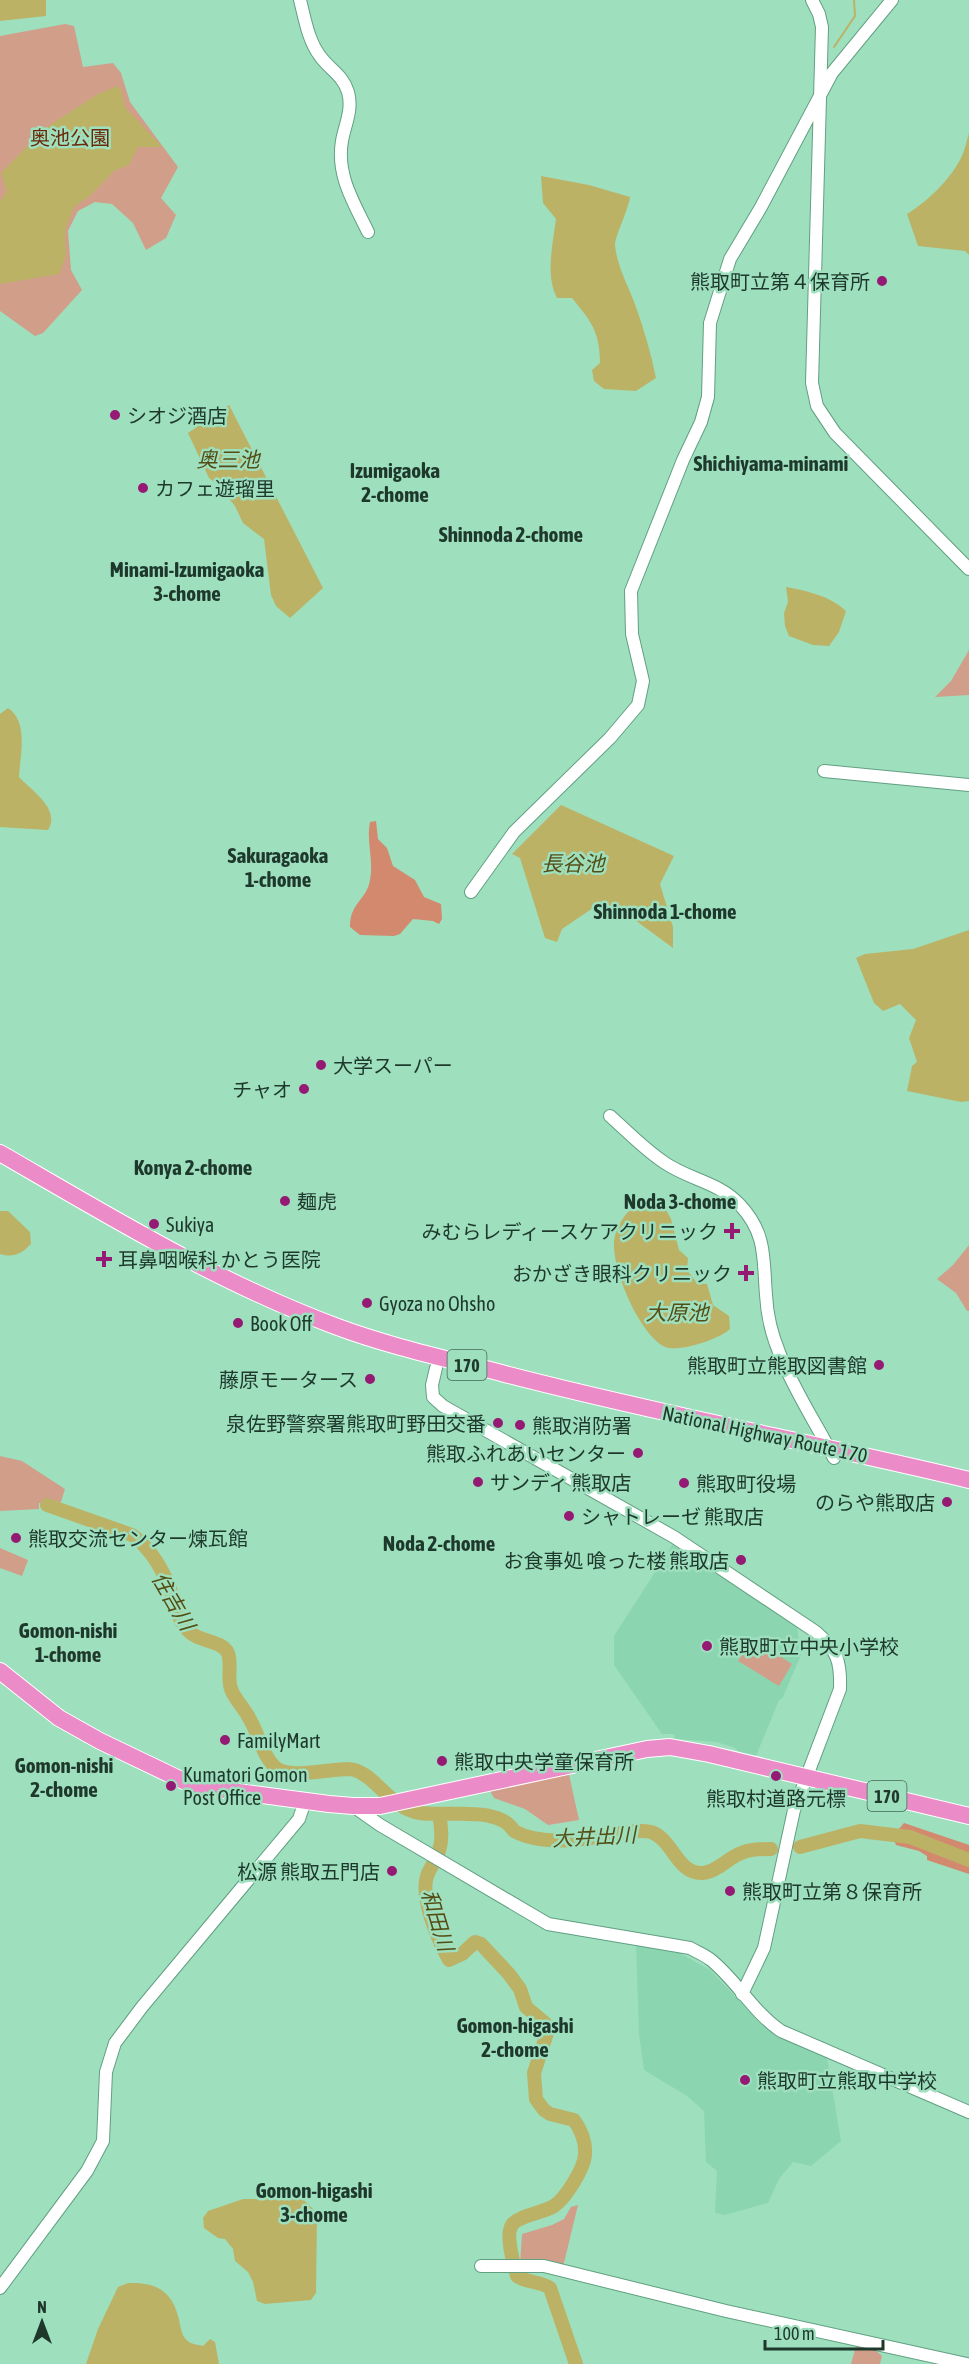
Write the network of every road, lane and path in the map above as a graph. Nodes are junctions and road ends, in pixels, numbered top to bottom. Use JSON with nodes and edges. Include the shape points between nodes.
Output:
{"nodes":[{"id":1,"x":300,"y":0,"type":"edge"},
{"id":2,"x":812,"y":0,"type":"edge"},
{"id":3,"x":892,"y":0,"type":"edge"},
{"id":4,"x":819,"y":98,"type":"junction"},
{"id":5,"x":368,"y":232,"type":"dead end"},
{"id":6,"x":969,"y":568,"type":"edge"},
{"id":7,"x":824,"y":771,"type":"dead end"},
{"id":8,"x":969,"y":785,"type":"edge"},
{"id":9,"x":471,"y":892,"type":"dead end"},
{"id":10,"x":610,"y":1116,"type":"dead end"},
{"id":11,"x":0,"y":1153,"type":"edge"},
{"id":12,"x":0,"y":1165,"type":"edge"},
{"id":13,"x":436,"y":1368,"type":"junction"},
{"id":14,"x":831,"y":1453,"type":"junction"},
{"id":15,"x":969,"y":1480,"type":"edge"},
{"id":16,"x":969,"y":1486,"type":"edge"},
{"id":17,"x":0,"y":1671,"type":"edge"},
{"id":18,"x":806,"y":1776,"type":"junction"},
{"id":19,"x":305,"y":1802,"type":"junction"},
{"id":20,"x":353,"y":1806,"type":"junction"},
{"id":21,"x":969,"y":1816,"type":"edge"},
{"id":22,"x":742,"y":1994,"type":"junction"},
{"id":23,"x":969,"y":2112,"type":"edge"},
{"id":24,"x":481,"y":2266,"type":"dead end"},
{"id":25,"x":0,"y":2288,"type":"edge"},
{"id":26,"x":967,"y":2364,"type":"edge"}],
"edges":[{"from":1,"to":5,"type":"street","via":[[309,35],[320,56],[348,91],[350,110],[342,141],[341,170]]},
{"from":2,"to":4,"type":"street","via":[[822,27]]},
{"from":3,"to":4,"type":"street","via":[[832,73]]},
{"from":4,"to":6,"type":"street","via":[[812,383],[817,406],[835,433]]},
{"from":4,"to":9,"type":"street","via":[[730,259],[716,299],[710,323],[704,414],[631,591],[632,634],[643,681],[638,705],[610,738],[514,832]]},
{"from":7,"to":8,"type":"street"},
{"from":10,"to":14,"type":"street","via":[[665,1164],[718,1186],[750,1217],[760,1235],[765,1295],[779,1353]]},
{"from":11,"to":14,"type":"highway","name":"National Highway Route 170","number":"170","via":[[186,1259],[335,1326],[421,1354]]},
{"from":12,"to":13,"type":"highway","name":"National Highway Route 170","number":"170","via":[[225,1290],[313,1328]]},
{"from":13,"to":14,"type":"highway","name":"National Highway Route 170","number":"170"},
{"from":13,"to":18,"type":"street","via":[[433,1397],[443,1406],[674,1537],[830,1644],[838,1658],[840,1689]]},
{"from":14,"to":15,"type":"highway","name":"National Highway Route 170","number":"170"},
{"from":14,"to":16,"type":"highway","name":"National Highway Route 170","number":"170"},
{"from":17,"to":19,"type":"highway","number":"170","via":[[58,1718],[194,1786]]},
{"from":18,"to":20,"type":"highway","number":"170","via":[[660,1747],[380,1806]]},
{"from":18,"to":21,"type":"highway","number":"170"},
{"from":18,"to":22,"type":"street","via":[[794,1810],[764,1948]]},
{"from":19,"to":20,"type":"highway","number":"170"},
{"from":19,"to":25,"type":"street","via":[[299,1819],[115,2043],[106,2072],[104,2130],[99,2150]]},
{"from":20,"to":22,"type":"street","via":[[548,1924],[690,1948],[711,1959]]},
{"from":22,"to":23,"type":"street","via":[[781,2031]]},
{"from":24,"to":26,"type":"street","via":[[544,2266]]}]}
